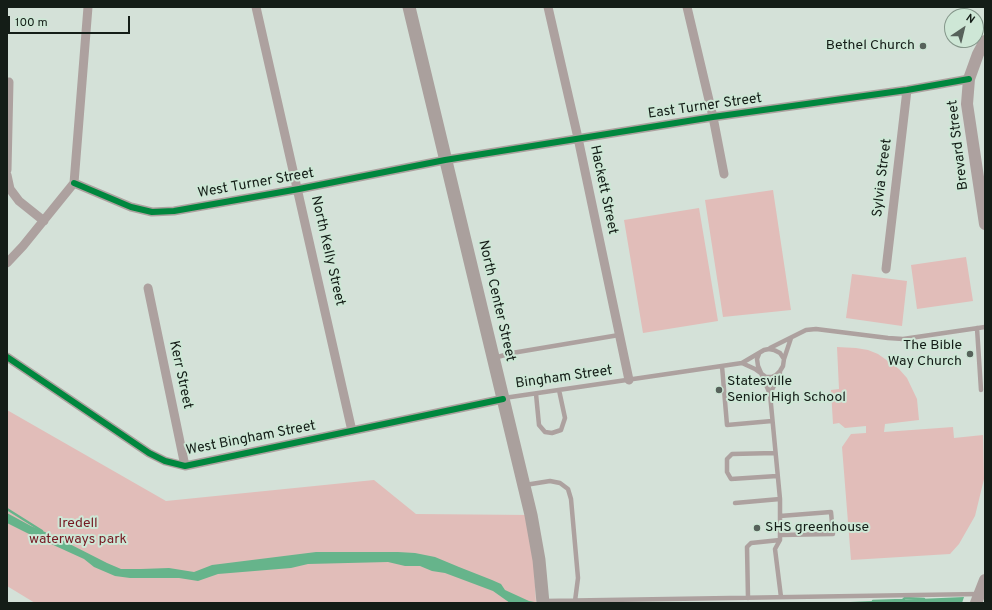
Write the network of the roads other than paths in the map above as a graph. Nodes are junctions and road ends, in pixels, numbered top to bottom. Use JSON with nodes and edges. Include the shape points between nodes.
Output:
{"nodes":[{"id":1,"x":88,"y":7,"type":"edge"},
{"id":2,"x":256,"y":7,"type":"edge"},
{"id":3,"x":410,"y":7,"type":"edge"},
{"id":4,"x":548,"y":7,"type":"edge"},
{"id":5,"x":687,"y":7,"type":"edge"},
{"id":6,"x":985,"y":41,"type":"edge"},
{"id":7,"x":969,"y":79,"type":"junction"},
{"id":8,"x":9,"y":82,"type":"dead end"},
{"id":9,"x":908,"y":90,"type":"junction"},
{"id":10,"x":714,"y":117,"type":"junction"},
{"id":11,"x":578,"y":138,"type":"junction"},
{"id":12,"x":445,"y":160,"type":"junction"},
{"id":13,"x":7,"y":170,"type":"edge"},
{"id":14,"x":724,"y":174,"type":"dead end"},
{"id":15,"x":7,"y":175,"type":"edge"},
{"id":16,"x":74,"y":183,"type":"junction"},
{"id":17,"x":298,"y":189,"type":"junction"},
{"id":18,"x":44,"y":221,"type":"junction"},
{"id":19,"x":985,"y":224,"type":"edge"},
{"id":20,"x":7,"y":263,"type":"edge"},
{"id":21,"x":886,"y":269,"type":"dead end"},
{"id":22,"x":148,"y":288,"type":"dead end"},
{"id":23,"x":985,"y":327,"type":"edge"},
{"id":24,"x":977,"y":328,"type":"junction"},
{"id":25,"x":619,"y":335,"type":"junction"},
{"id":26,"x":791,"y":338,"type":"junction"},
{"id":27,"x":769,"y":349,"type":"junction"},
{"id":28,"x":759,"y":354,"type":"junction"},
{"id":29,"x":7,"y":357,"type":"edge"},
{"id":30,"x":493,"y":358,"type":"junction"},
{"id":31,"x":784,"y":359,"type":"junction"},
{"id":32,"x":742,"y":363,"type":"junction"},
{"id":33,"x":722,"y":366,"type":"junction"},
{"id":34,"x":780,"y":371,"type":"junction"},
{"id":35,"x":760,"y":373,"type":"junction"},
{"id":36,"x":628,"y":380,"type":"junction"},
{"id":37,"x":559,"y":390,"type":"junction"},
{"id":38,"x":981,"y":390,"type":"dead end"},
{"id":39,"x":536,"y":394,"type":"junction"},
{"id":40,"x":770,"y":394,"type":"junction"},
{"id":41,"x":502,"y":399,"type":"junction"},
{"id":42,"x":772,"y":421,"type":"junction"},
{"id":43,"x":352,"y":431,"type":"junction"},
{"id":44,"x":775,"y":453,"type":"junction"},
{"id":45,"x":185,"y":466,"type":"junction"},
{"id":46,"x":777,"y":476,"type":"junction"},
{"id":47,"x":524,"y":486,"type":"junction"},
{"id":48,"x":780,"y":499,"type":"junction"},
{"id":49,"x":735,"y":503,"type":"dead end"},
{"id":50,"x":780,"y":516,"type":"junction"},
{"id":51,"x":780,"y":537,"type":"junction"},
{"id":52,"x":985,"y":580,"type":"edge"},
{"id":53,"x":780,"y":597,"type":"junction"},
{"id":54,"x":748,"y":598,"type":"junction"},
{"id":55,"x":978,"y":598,"type":"edge"},
{"id":56,"x":575,"y":601,"type":"junction"},
{"id":57,"x":543,"y":602,"type":"edge"},
{"id":58,"x":779,"y":603,"type":"edge"}],
"edges":[{"from":1,"to":16,"type":"street"},
{"from":2,"to":17,"type":"street","name":"North Kelly Street"},
{"from":3,"to":12,"type":"main road","name":"North Center Street"},
{"from":4,"to":11,"type":"street","name":"Hackett Street"},
{"from":5,"to":10,"type":"street"},
{"from":6,"to":7,"type":"street","name":"Brevard Street"},
{"from":7,"to":9,"type":"street","name":"East Turner Street"},
{"from":7,"to":19,"type":"street","name":"Brevard Street","via":[[967,104]]},
{"from":8,"to":13,"type":"street"},
{"from":9,"to":10,"type":"street","name":"East Turner Street"},
{"from":9,"to":21,"type":"street","name":"Sylvia Street"},
{"from":10,"to":11,"type":"street","name":"East Turner Street"},
{"from":10,"to":14,"type":"street"},
{"from":11,"to":12,"type":"street","name":"East Turner Street"},
{"from":11,"to":25,"type":"street","name":"Hackett Street"},
{"from":12,"to":17,"type":"street","name":"West Turner Street"},
{"from":12,"to":30,"type":"main road","name":"North Center Street"},
{"from":15,"to":18,"type":"street","via":[[10,190]]},
{"from":16,"to":17,"type":"street","name":"West Turner Street","via":[[131,207],[152,212],[174,211]]},
{"from":16,"to":18,"type":"street"},
{"from":17,"to":43,"type":"street","name":"North Kelly Street"},
{"from":18,"to":20,"type":"street"},
{"from":22,"to":45,"type":"street","name":"Kerr Street"},
{"from":23,"to":24,"type":"lane"},
{"from":24,"to":26,"type":"lane","via":[[903,339],[816,329],[806,330]]},
{"from":24,"to":38,"type":"lane"},
{"from":25,"to":30,"type":"lane"},
{"from":25,"to":36,"type":"street","name":"Hackett Street"},
{"from":26,"to":27,"type":"lane"},
{"from":26,"to":31,"type":"lane"},
{"from":27,"to":28,"type":"lane"},
{"from":27,"to":31,"type":"lane","via":[[780,353]]},
{"from":28,"to":32,"type":"lane","name":"Bingham Street"},
{"from":28,"to":35,"type":"lane","via":[[757,359]]},
{"from":29,"to":45,"type":"street","name":"West Bingham Street","via":[[149,453],[165,461]]},
{"from":30,"to":41,"type":"main road","name":"North Center Street"},
{"from":31,"to":34,"type":"lane"},
{"from":32,"to":33,"type":"lane","name":"Bingham Street"},
{"from":32,"to":35,"type":"lane"},
{"from":33,"to":36,"type":"lane","name":"Bingham Street"},
{"from":33,"to":42,"type":"lane","via":[[727,426]]},
{"from":34,"to":35,"type":"lane","via":[[772,377]]},
{"from":34,"to":40,"type":"lane"},
{"from":35,"to":40,"type":"lane"},
{"from":36,"to":37,"type":"lane","name":"Bingham Street"},
{"from":37,"to":39,"type":"lane","name":"Bingham Street"},
{"from":37,"to":39,"type":"lane","via":[[565,418],[561,430],[555,433],[545,432],[539,425]]},
{"from":39,"to":41,"type":"lane","name":"Bingham Street"},
{"from":40,"to":42,"type":"lane"},
{"from":41,"to":43,"type":"street","name":"West Bingham Street"},
{"from":41,"to":47,"type":"main road","name":"North Center Street"},
{"from":42,"to":44,"type":"lane"},
{"from":43,"to":45,"type":"street","name":"West Bingham Street"},
{"from":44,"to":46,"type":"lane"},
{"from":44,"to":46,"type":"lane","via":[[732,454],[727,459],[727,472],[731,479]]},
{"from":46,"to":48,"type":"lane"},
{"from":47,"to":56,"type":"lane","via":[[550,481],[560,483],[568,489],[572,499],[578,578]]},
{"from":47,"to":57,"type":"main road","name":"North Center Street","via":[[539,560]]},
{"from":48,"to":49,"type":"lane"},
{"from":48,"to":50,"type":"lane"},
{"from":50,"to":51,"type":"lane"},
{"from":50,"to":51,"type":"lane","via":[[831,512],[833,534]]},
{"from":51,"to":53,"type":"lane","via":[[775,549]]},
{"from":51,"to":54,"type":"lane","via":[[751,543],[747,547]]},
{"from":52,"to":55,"type":"street"},
{"from":53,"to":54,"type":"lane"},
{"from":53,"to":55,"type":"lane"},
{"from":53,"to":58,"type":"lane"},
{"from":54,"to":56,"type":"lane"},
{"from":56,"to":57,"type":"lane"}]}
